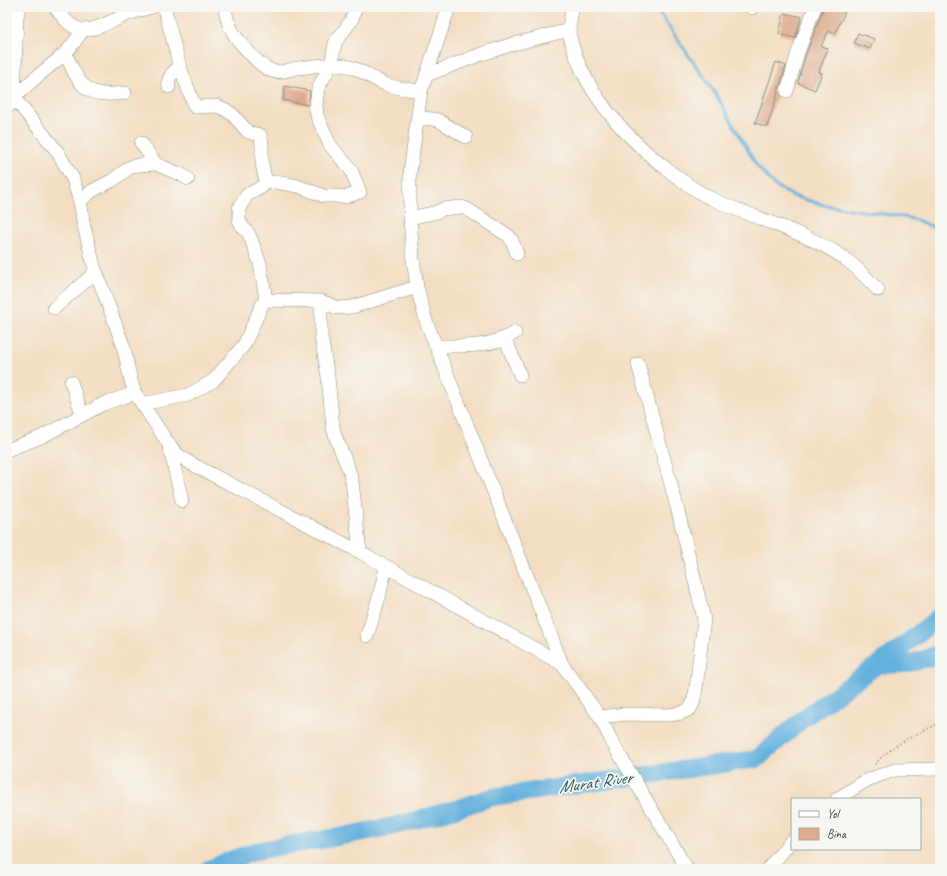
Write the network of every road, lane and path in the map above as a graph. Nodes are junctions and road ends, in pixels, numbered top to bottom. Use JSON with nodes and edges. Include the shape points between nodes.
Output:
{"nodes":[{"id":1,"x":19,"y":7,"type":"edge"},
{"id":2,"x":55,"y":7,"type":"edge"},
{"id":3,"x":152,"y":7,"type":"edge"},
{"id":4,"x":164,"y":7,"type":"edge"},
{"id":5,"x":225,"y":7,"type":"edge"},
{"id":6,"x":356,"y":7,"type":"edge"},
{"id":7,"x":449,"y":7,"type":"edge"},
{"id":8,"x":572,"y":7,"type":"edge"},
{"id":9,"x":815,"y":7,"type":"edge"},
{"id":10,"x":83,"y":30,"type":"junction"},
{"id":11,"x":569,"y":30,"type":"junction"},
{"id":12,"x":65,"y":54,"type":"junction"},
{"id":13,"x":330,"y":64,"type":"junction"},
{"id":14,"x":180,"y":66,"type":"junction"},
{"id":15,"x":427,"y":75,"type":"junction"},
{"id":16,"x":169,"y":88,"type":"dead end"},
{"id":17,"x":421,"y":90,"type":"junction"},
{"id":18,"x":787,"y":91,"type":"dead end"},
{"id":19,"x":126,"y":93,"type":"dead end"},
{"id":20,"x":10,"y":103,"type":"edge"},
{"id":21,"x":418,"y":117,"type":"junction"},
{"id":22,"x":466,"y":137,"type":"dead end"},
{"id":23,"x":141,"y":143,"type":"dead end"},
{"id":24,"x":156,"y":164,"type":"junction"},
{"id":25,"x":188,"y":180,"type":"dead end"},
{"id":26,"x":266,"y":183,"type":"junction"},
{"id":27,"x":80,"y":201,"type":"junction"},
{"id":28,"x":410,"y":218,"type":"junction"},
{"id":29,"x":517,"y":254,"type":"dead end"},
{"id":30,"x":96,"y":272,"type":"junction"},
{"id":31,"x":417,"y":287,"type":"junction"},
{"id":32,"x":878,"y":290,"type":"dead end"},
{"id":33,"x":266,"y":300,"type":"junction"},
{"id":34,"x":321,"y":301,"type":"junction"},
{"id":35,"x":54,"y":308,"type":"dead end"},
{"id":36,"x":436,"y":346,"type":"junction"},
{"id":37,"x":638,"y":364,"type":"dead end"},
{"id":38,"x":520,"y":375,"type":"dead end"},
{"id":39,"x":71,"y":382,"type":"dead end"},
{"id":40,"x":139,"y":398,"type":"junction"},
{"id":41,"x":82,"y":414,"type":"junction"},
{"id":42,"x":168,"y":443,"type":"junction"},
{"id":43,"x":7,"y":450,"type":"edge"},
{"id":44,"x":182,"y":501,"type":"dead end"},
{"id":45,"x":360,"y":552,"type":"junction"},
{"id":46,"x":386,"y":567,"type":"junction"},
{"id":47,"x":367,"y":636,"type":"dead end"},
{"id":48,"x":562,"y":664,"type":"junction"},
{"id":49,"x":600,"y":717,"type":"junction"},
{"id":50,"x":940,"y":723,"type":"edge"},
{"id":51,"x":872,"y":768,"type":"dead end"},
{"id":52,"x":940,"y":769,"type":"edge"},
{"id":53,"x":839,"y":798,"type":"edge"},
{"id":54,"x":791,"y":841,"type":"edge"},
{"id":55,"x":687,"y":869,"type":"edge"},
{"id":56,"x":768,"y":869,"type":"edge"}],
"edges":[{"from":1,"to":20,"type":"street"},
{"from":2,"to":10,"type":"street","via":[[71,26]]},
{"from":3,"to":10,"type":"street","via":[[98,28]]},
{"from":4,"to":14,"type":"street"},
{"from":5,"to":13,"type":"street","via":[[230,28],[242,45],[273,71],[283,72]]},
{"from":6,"to":13,"type":"street","via":[[351,21],[335,44]]},
{"from":7,"to":15,"type":"street"},
{"from":8,"to":11,"type":"street"},
{"from":9,"to":18,"type":"street"},
{"from":10,"to":12,"type":"street"},
{"from":11,"to":15,"type":"street","via":[[503,47]]},
{"from":11,"to":32,"type":"street","via":[[581,69],[596,96],[623,130],[660,164],[686,184],[709,197],[800,234],[841,256]]},
{"from":12,"to":19,"type":"street","via":[[84,88],[108,95]]},
{"from":12,"to":20,"type":"street","via":[[38,75]]},
{"from":13,"to":17,"type":"street","via":[[357,69],[396,87]]},
{"from":13,"to":26,"type":"street","via":[[318,88],[317,116],[330,145],[351,170],[360,192],[346,197],[324,196],[298,186]]},
{"from":14,"to":16,"type":"street","via":[[169,78]]},
{"from":14,"to":26,"type":"street","via":[[195,108],[217,106],[232,115],[248,132],[260,135]]},
{"from":15,"to":17,"type":"street"},
{"from":17,"to":21,"type":"street"},
{"from":20,"to":27,"type":"street","via":[[60,156],[73,179]]},
{"from":21,"to":22,"type":"street","via":[[438,120]]},
{"from":21,"to":28,"type":"street","via":[[410,173]]},
{"from":23,"to":24,"type":"street"},
{"from":24,"to":25,"type":"street"},
{"from":24,"to":27,"type":"street","via":[[138,164],[130,167]]},
{"from":26,"to":33,"type":"street","via":[[247,195],[239,208],[239,220],[249,234],[260,262]]},
{"from":27,"to":30,"type":"street","via":[[85,233]]},
{"from":28,"to":29,"type":"street","via":[[450,207],[467,209],[509,236]]},
{"from":28,"to":31,"type":"street"},
{"from":30,"to":35,"type":"street"},
{"from":30,"to":40,"type":"street","via":[[123,345],[131,381]]},
{"from":31,"to":34,"type":"street","via":[[352,307],[337,308]]},
{"from":31,"to":36,"type":"street"},
{"from":33,"to":34,"type":"street"},
{"from":33,"to":40,"type":"street","via":[[244,345],[213,381],[188,395]]},
{"from":34,"to":45,"type":"street","via":[[321,336],[333,428],[352,480]]},
{"from":36,"to":38,"type":"street","via":[[489,344],[510,336]]},
{"from":36,"to":48,"type":"street"},
{"from":37,"to":49,"type":"street","via":[[704,619],[696,689],[690,709],[670,715],[625,714]]},
{"from":39,"to":41,"type":"street"},
{"from":40,"to":41,"type":"street","via":[[103,404]]},
{"from":40,"to":42,"type":"street"},
{"from":41,"to":43,"type":"street","via":[[41,436]]},
{"from":42,"to":44,"type":"street"},
{"from":42,"to":45,"type":"street","via":[[177,454],[190,463]]},
{"from":45,"to":46,"type":"street"},
{"from":46,"to":47,"type":"street"},
{"from":46,"to":48,"type":"street"},
{"from":48,"to":49,"type":"street"},
{"from":49,"to":55,"type":"street","via":[[612,742]]},
{"from":50,"to":51,"type":"path","via":[[894,747]]},
{"from":52,"to":53,"type":"street","via":[[895,770],[867,780]]},
{"from":54,"to":56,"type":"street"}]}
